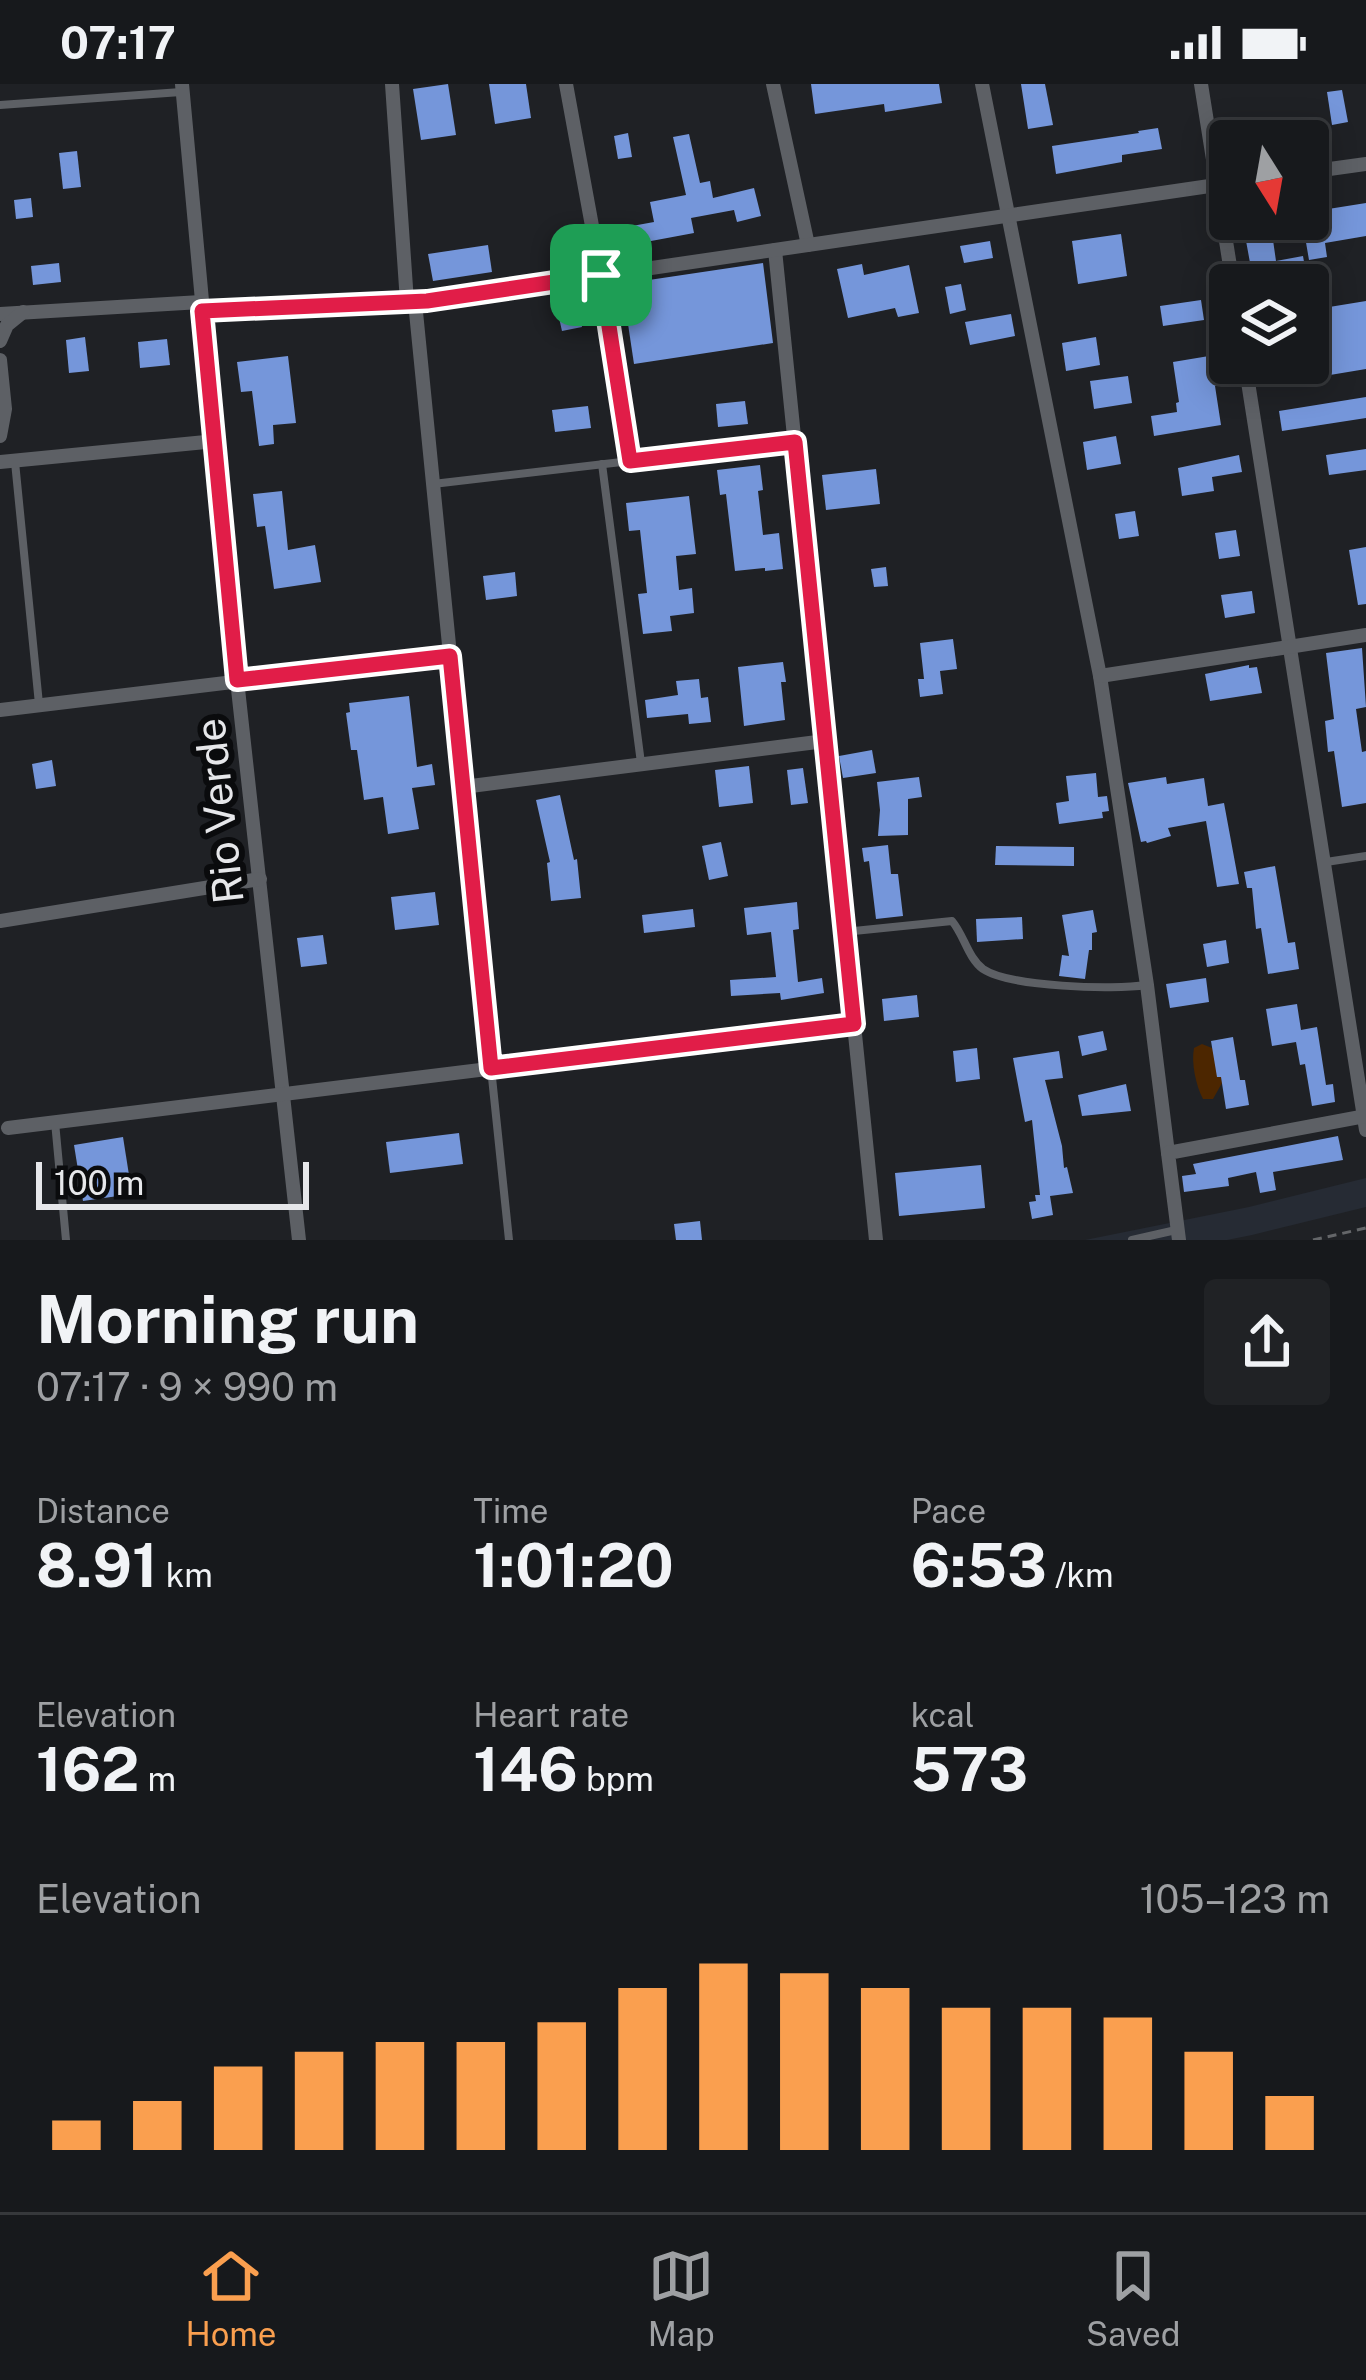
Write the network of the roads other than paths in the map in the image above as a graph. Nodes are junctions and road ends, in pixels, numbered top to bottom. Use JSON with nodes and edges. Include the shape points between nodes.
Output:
{"nodes":[{"id":1,"x":392,"y":84,"type":"edge"},
{"id":2,"x":566,"y":84,"type":"edge"},
{"id":3,"x":772,"y":84,"type":"edge"},
{"id":4,"x":982,"y":84,"type":"edge"},
{"id":5,"x":1201,"y":84,"type":"edge"},
{"id":6,"x":183,"y":88,"type":"edge"},
{"id":7,"x":0,"y":104,"type":"edge"},
{"id":8,"x":1209,"y":120,"type":"edge"},
{"id":9,"x":1366,"y":164,"type":"edge"},
{"id":10,"x":1329,"y":169,"type":"edge"},
{"id":11,"x":1209,"y":186,"type":"edge"},
{"id":12,"x":1010,"y":215,"type":"junction"},
{"id":13,"x":808,"y":245,"type":"junction"},
{"id":14,"x":775,"y":250,"type":"junction"},
{"id":15,"x":601,"y":275,"type":"junction"},
{"id":16,"x":411,"y":302,"type":"junction"},
{"id":17,"x":202,"y":307,"type":"junction"},
{"id":18,"x":23,"y":312,"type":"junction"},
{"id":19,"x":0,"y":314,"type":"edge"},
{"id":20,"x":0,"y":341,"type":"edge"},
{"id":21,"x":0,"y":360,"type":"edge"},
{"id":22,"x":1248,"y":384,"type":"edge"},
{"id":23,"x":0,"y":436,"type":"edge"},
{"id":24,"x":216,"y":441,"type":"junction"},
{"id":25,"x":795,"y":442,"type":"junction"},
{"id":26,"x":630,"y":461,"type":"junction"},
{"id":27,"x":7,"y":462,"type":"edge"},
{"id":28,"x":602,"y":464,"type":"junction"},
{"id":29,"x":433,"y":484,"type":"junction"},
{"id":30,"x":1366,"y":635,"type":"edge"},
{"id":31,"x":1290,"y":646,"type":"junction"},
{"id":32,"x":450,"y":656,"type":"junction"},
{"id":33,"x":1100,"y":676,"type":"junction"},
{"id":34,"x":237,"y":680,"type":"junction"},
{"id":35,"x":39,"y":705,"type":"junction"},
{"id":36,"x":0,"y":710,"type":"edge"},
{"id":37,"x":825,"y":741,"type":"junction"},
{"id":38,"x":642,"y":764,"type":"junction"},
{"id":39,"x":463,"y":787,"type":"junction"},
{"id":40,"x":1366,"y":856,"type":"edge"},
{"id":41,"x":1324,"y":862,"type":"junction"},
{"id":42,"x":260,"y":878,"type":"junction"},
{"id":43,"x":0,"y":921,"type":"edge"},
{"id":44,"x":844,"y":932,"type":"junction"},
{"id":45,"x":1147,"y":985,"type":"junction"},
{"id":46,"x":854,"y":1024,"type":"junction"},
{"id":47,"x":491,"y":1068,"type":"junction"},
{"id":48,"x":284,"y":1094,"type":"junction"},
{"id":49,"x":1365,"y":1120,"type":"edge"},
{"id":50,"x":55,"y":1122,"type":"junction"},
{"id":51,"x":8,"y":1127,"type":"dead end"},
{"id":52,"x":1168,"y":1153,"type":"junction"},
{"id":53,"x":1178,"y":1235,"type":"edge"},
{"id":54,"x":66,"y":1240,"type":"edge"},
{"id":55,"x":299,"y":1240,"type":"edge"},
{"id":56,"x":509,"y":1240,"type":"edge"},
{"id":57,"x":876,"y":1240,"type":"edge"},
{"id":58,"x":1132,"y":1240,"type":"edge"}],
"edges":[{"from":1,"to":16,"type":"street"},
{"from":2,"to":15,"type":"street"},
{"from":3,"to":13,"type":"street"},
{"from":4,"to":12,"type":"street"},
{"from":5,"to":8,"type":"street"},
{"from":6,"to":7,"type":"lane"},
{"from":6,"to":17,"type":"street","name":"Rio Verde"},
{"from":9,"to":10,"type":"street"},
{"from":11,"to":12,"type":"street"},
{"from":12,"to":13,"type":"street"},
{"from":12,"to":33,"type":"street"},
{"from":13,"to":14,"type":"street"},
{"from":14,"to":15,"type":"street"},
{"from":14,"to":25,"type":"street"},
{"from":15,"to":16,"type":"street"},
{"from":15,"to":26,"type":"street"},
{"from":16,"to":17,"type":"street"},
{"from":16,"to":29,"type":"street"},
{"from":17,"to":18,"type":"street"},
{"from":17,"to":24,"type":"street","name":"Rio Verde"},
{"from":18,"to":19,"type":"street"},
{"from":18,"to":20,"type":"street"},
{"from":21,"to":23,"type":"street"},
{"from":22,"to":31,"type":"street"},
{"from":24,"to":27,"type":"street"},
{"from":24,"to":34,"type":"street","name":"Rio Verde"},
{"from":25,"to":26,"type":"lane"},
{"from":25,"to":37,"type":"street"},
{"from":26,"to":28,"type":"lane"},
{"from":27,"to":35,"type":"lane"},
{"from":28,"to":29,"type":"lane"},
{"from":28,"to":38,"type":"lane"},
{"from":29,"to":32,"type":"street"},
{"from":30,"to":31,"type":"street"},
{"from":31,"to":33,"type":"street"},
{"from":31,"to":41,"type":"street"},
{"from":32,"to":34,"type":"street"},
{"from":32,"to":39,"type":"street"},
{"from":33,"to":45,"type":"street"},
{"from":34,"to":35,"type":"street"},
{"from":34,"to":42,"type":"street","name":"Rio Verde"},
{"from":35,"to":36,"type":"street"},
{"from":37,"to":38,"type":"street"},
{"from":37,"to":44,"type":"street"},
{"from":38,"to":39,"type":"street"},
{"from":39,"to":47,"type":"street"},
{"from":40,"to":41,"type":"lane"},
{"from":41,"to":49,"type":"street"},
{"from":42,"to":43,"type":"street"},
{"from":42,"to":48,"type":"street","name":"Rio Verde"},
{"from":44,"to":45,"type":"lane","via":[[952,920],[978,963],[995,974]]},
{"from":44,"to":46,"type":"street"},
{"from":45,"to":52,"type":"street"},
{"from":46,"to":47,"type":"street"},
{"from":46,"to":57,"type":"street"},
{"from":47,"to":48,"type":"street"},
{"from":47,"to":56,"type":"lane"},
{"from":48,"to":50,"type":"street"},
{"from":48,"to":55,"type":"street","name":"Rio Verde"},
{"from":49,"to":52,"type":"street"},
{"from":50,"to":51,"type":"street"},
{"from":50,"to":54,"type":"lane"},
{"from":52,"to":53,"type":"street"},
{"from":53,"to":58,"type":"lane"}]}
